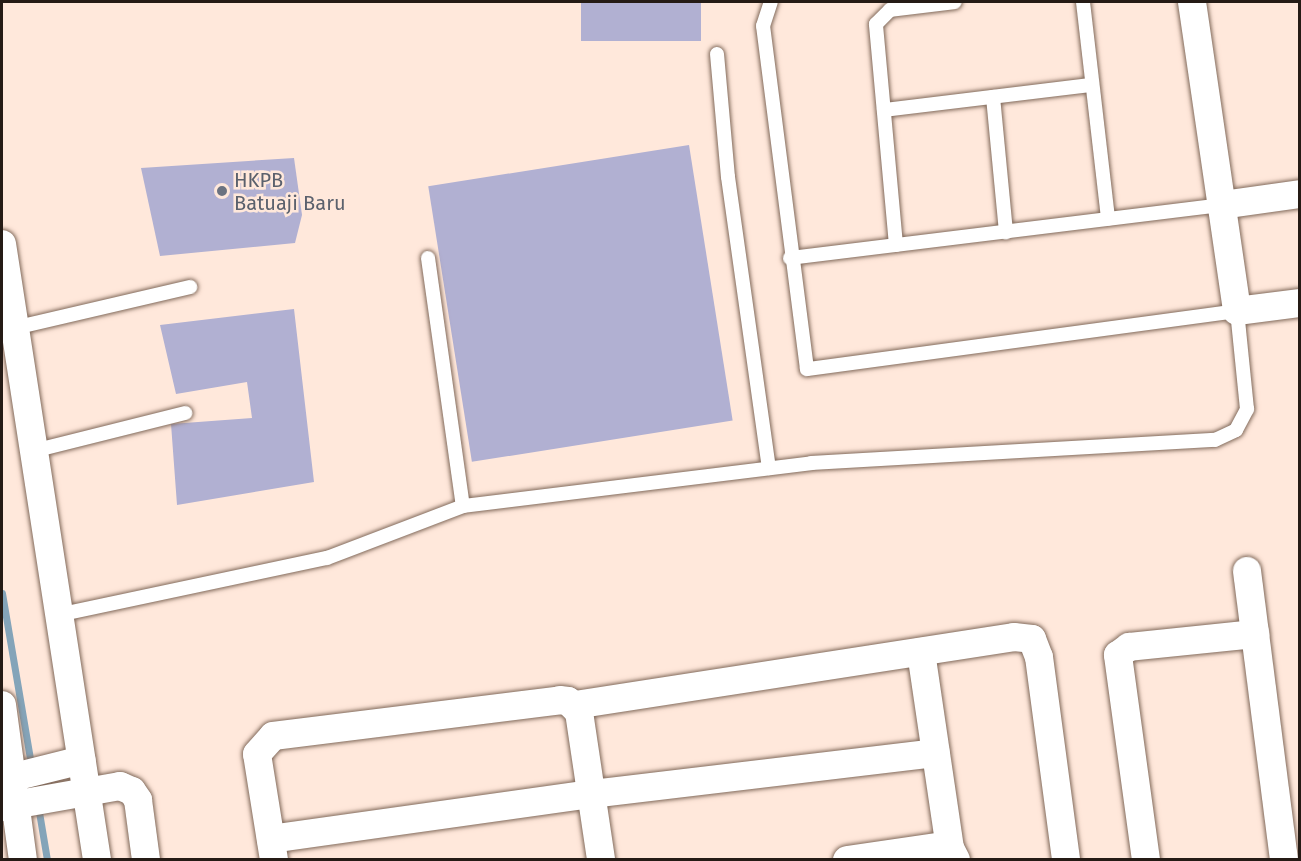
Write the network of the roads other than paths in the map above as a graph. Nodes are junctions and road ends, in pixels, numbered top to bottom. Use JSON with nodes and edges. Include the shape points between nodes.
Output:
{"nodes":[{"id":1,"x":771,"y":2,"type":"edge"},
{"id":2,"x":955,"y":2,"type":"edge"},
{"id":3,"x":1083,"y":2,"type":"edge"},
{"id":4,"x":1192,"y":2,"type":"edge"},
{"id":5,"x":717,"y":54,"type":"dead end"},
{"id":6,"x":1092,"y":85,"type":"junction"},
{"id":7,"x":993,"y":97,"type":"junction"},
{"id":8,"x":884,"y":110,"type":"junction"},
{"id":9,"x":1299,"y":194,"type":"edge"},
{"id":10,"x":1222,"y":205,"type":"junction"},
{"id":11,"x":1108,"y":219,"type":"junction"},
{"id":12,"x":1006,"y":232,"type":"junction"},
{"id":13,"x":2,"y":244,"type":"edge"},
{"id":14,"x":896,"y":245,"type":"junction"},
{"id":15,"x":428,"y":258,"type":"dead end"},
{"id":16,"x":790,"y":258,"type":"junction"},
{"id":17,"x":190,"y":287,"type":"dead end"},
{"id":18,"x":1299,"y":303,"type":"edge"},
{"id":19,"x":1238,"y":311,"type":"junction"},
{"id":20,"x":14,"y":328,"type":"junction"},
{"id":21,"x":185,"y":413,"type":"dead end"},
{"id":22,"x":33,"y":451,"type":"junction"},
{"id":23,"x":769,"y":468,"type":"junction"},
{"id":24,"x":463,"y":506,"type":"junction"},
{"id":25,"x":1247,"y":571,"type":"dead end"},
{"id":26,"x":57,"y":615,"type":"junction"},
{"id":27,"x":1255,"y":634,"type":"junction"},
{"id":28,"x":921,"y":652,"type":"junction"},
{"id":29,"x":2,"y":705,"type":"edge"},
{"id":30,"x":575,"y":705,"type":"junction"},
{"id":31,"x":936,"y":753,"type":"junction"},
{"id":32,"x":75,"y":777,"type":"junction"},
{"id":33,"x":12,"y":792,"type":"edge"},
{"id":34,"x":592,"y":794,"type":"junction"},
{"id":35,"x":272,"y":849,"type":"edge"},
{"id":36,"x":953,"y":854,"type":"edge"},
{"id":37,"x":23,"y":860,"type":"edge"},
{"id":38,"x":97,"y":860,"type":"edge"},
{"id":39,"x":146,"y":860,"type":"edge"},
{"id":40,"x":601,"y":860,"type":"edge"},
{"id":41,"x":848,"y":860,"type":"edge"},
{"id":42,"x":1066,"y":860,"type":"edge"},
{"id":43,"x":1146,"y":860,"type":"edge"},
{"id":44,"x":1284,"y":860,"type":"edge"}],
"edges":[{"from":1,"to":16,"type":"lane","via":[[763,26]]},
{"from":2,"to":8,"type":"lane","via":[[890,10],[878,20]]},
{"from":3,"to":6,"type":"lane"},
{"from":4,"to":10,"type":"street"},
{"from":5,"to":23,"type":"lane","via":[[728,177]]},
{"from":6,"to":7,"type":"lane"},
{"from":6,"to":11,"type":"lane"},
{"from":7,"to":8,"type":"lane"},
{"from":7,"to":12,"type":"lane"},
{"from":8,"to":14,"type":"lane"},
{"from":9,"to":10,"type":"street"},
{"from":10,"to":11,"type":"lane"},
{"from":10,"to":19,"type":"street"},
{"from":11,"to":12,"type":"lane"},
{"from":12,"to":14,"type":"lane"},
{"from":13,"to":20,"type":"street"},
{"from":14,"to":16,"type":"lane"},
{"from":15,"to":24,"type":"lane"},
{"from":16,"to":19,"type":"lane","via":[[807,369]]},
{"from":17,"to":20,"type":"lane"},
{"from":18,"to":19,"type":"street"},
{"from":19,"to":23,"type":"lane","via":[[1246,409],[1236,430],[1215,441]]},
{"from":20,"to":22,"type":"street"},
{"from":21,"to":22,"type":"lane"},
{"from":22,"to":26,"type":"street"},
{"from":23,"to":24,"type":"lane"},
{"from":24,"to":26,"type":"lane","via":[[327,558]]},
{"from":25,"to":27,"type":"street"},
{"from":26,"to":32,"type":"street"},
{"from":27,"to":43,"type":"street","via":[[1129,647],[1118,656]]},
{"from":27,"to":44,"type":"street"},
{"from":28,"to":30,"type":"street"},
{"from":28,"to":31,"type":"street"},
{"from":28,"to":42,"type":"street","via":[[1014,637],[1032,639],[1039,657]]},
{"from":29,"to":33,"type":"street"},
{"from":30,"to":34,"type":"street"},
{"from":30,"to":35,"type":"street","via":[[560,700],[273,736],[257,754]]},
{"from":31,"to":34,"type":"street"},
{"from":31,"to":36,"type":"street"},
{"from":32,"to":33,"type":"street"},
{"from":32,"to":38,"type":"street"},
{"from":32,"to":39,"type":"street","via":[[132,791],[138,800]]},
{"from":33,"to":37,"type":"street"},
{"from":34,"to":35,"type":"street"},
{"from":34,"to":40,"type":"street"},
{"from":36,"to":41,"type":"street"}]}
